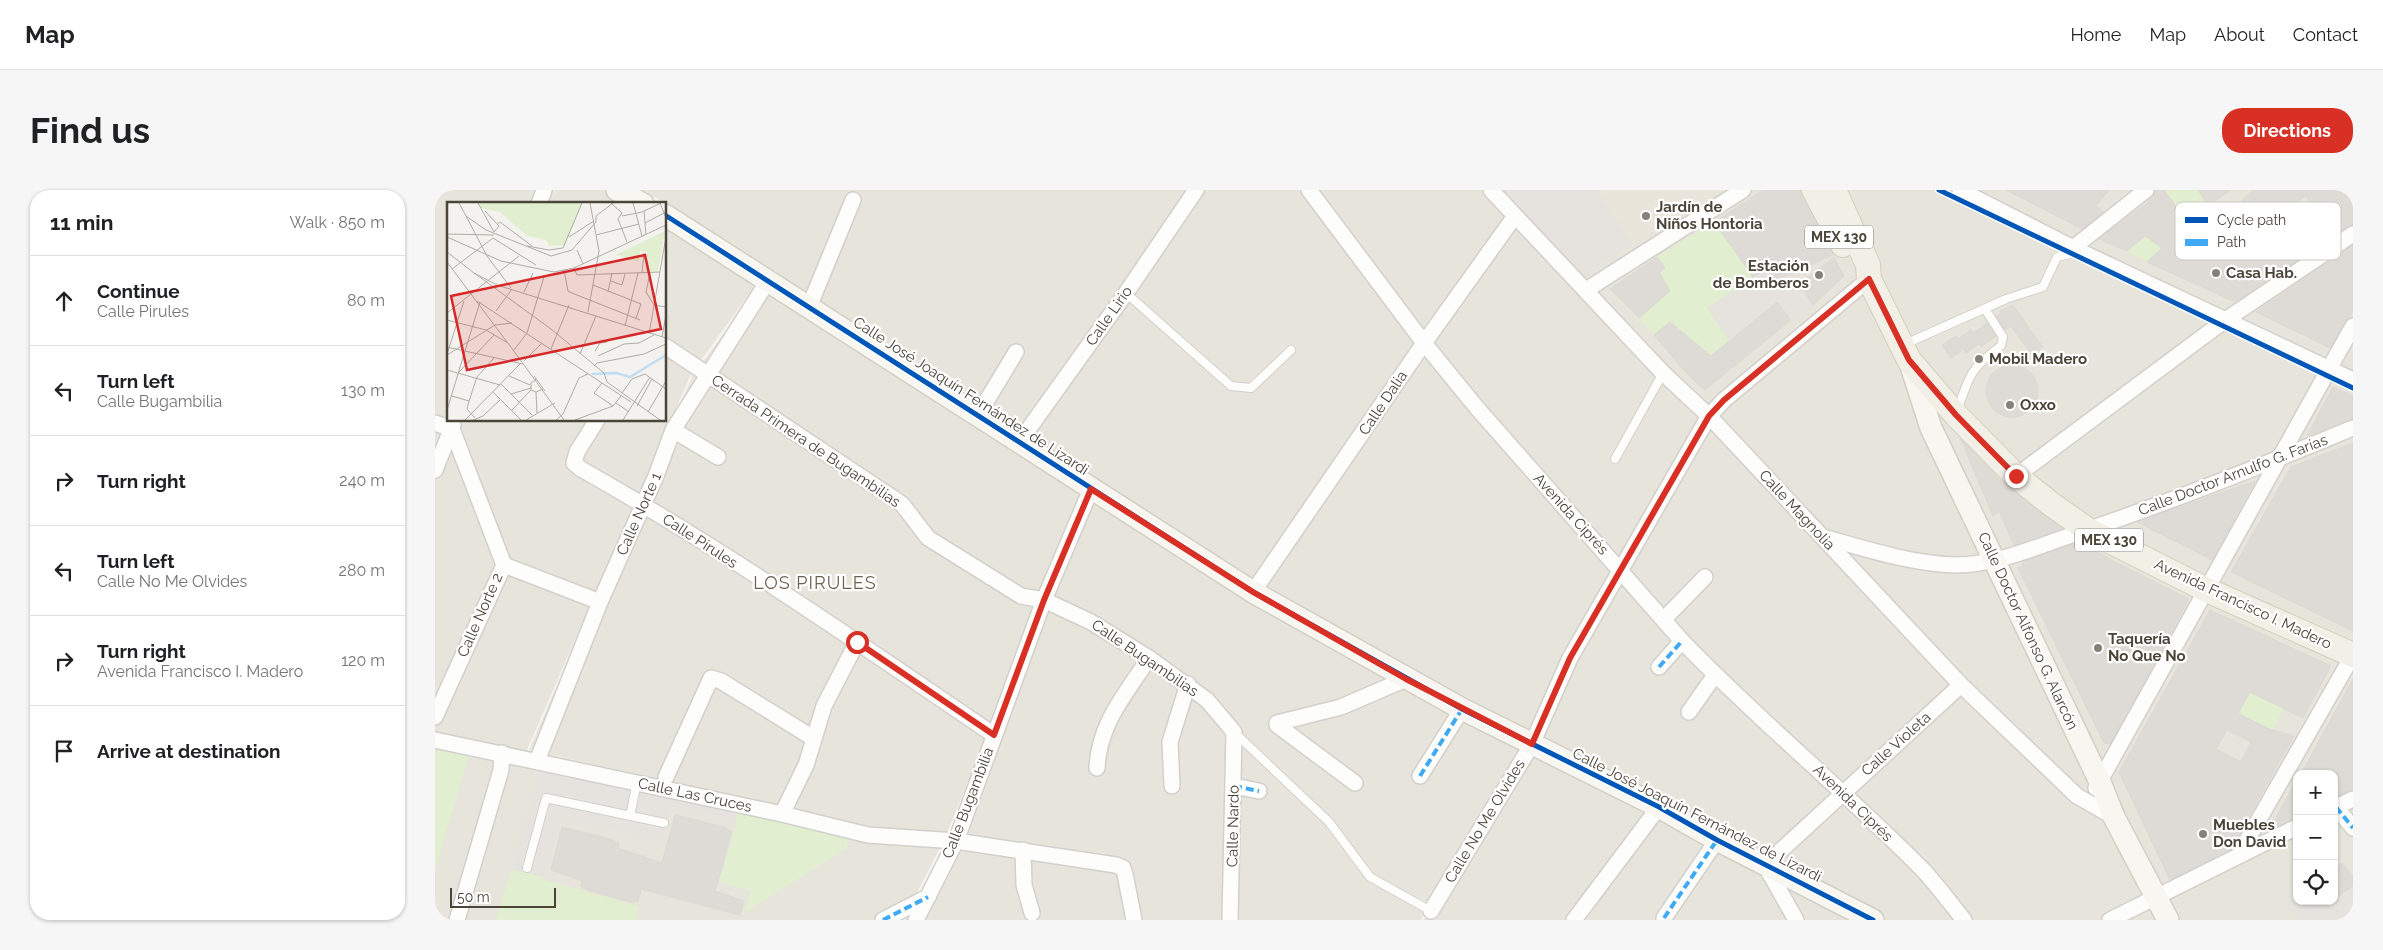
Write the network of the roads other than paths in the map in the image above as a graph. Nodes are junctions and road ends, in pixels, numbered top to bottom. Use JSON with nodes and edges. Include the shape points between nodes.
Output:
{"nodes":[{"id":1,"x":544,"y":190,"type":"edge"},
{"id":2,"x":617,"y":190,"type":"edge"},
{"id":3,"x":1196,"y":190,"type":"edge"},
{"id":4,"x":1309,"y":190,"type":"edge"},
{"id":5,"x":1491,"y":190,"type":"edge"},
{"id":6,"x":1743,"y":190,"type":"edge"},
{"id":7,"x":1814,"y":190,"type":"edge"},
{"id":8,"x":1834,"y":190,"type":"edge"},
{"id":9,"x":1960,"y":190,"type":"edge"},
{"id":10,"x":2146,"y":190,"type":"edge"},
{"id":11,"x":853,"y":200,"type":"dead end"},
{"id":12,"x":540,"y":202,"type":"edge"},
{"id":13,"x":639,"y":202,"type":"edge"},
{"id":14,"x":666,"y":216,"type":"edge"},
{"id":15,"x":1515,"y":216,"type":"junction"},
{"id":16,"x":2353,"y":234,"type":"edge"},
{"id":17,"x":2341,"y":242,"type":"edge"},
{"id":18,"x":2073,"y":248,"type":"junction"},
{"id":19,"x":2314,"y":260,"type":"edge"},
{"id":20,"x":1869,"y":279,"type":"junction"},
{"id":21,"x":767,"y":281,"type":"junction"},
{"id":22,"x":1586,"y":290,"type":"junction"},
{"id":23,"x":1126,"y":293,"type":"junction"},
{"id":24,"x":809,"y":307,"type":"junction"},
{"id":25,"x":1985,"y":308,"type":"junction"},
{"id":26,"x":2224,"y":320,"type":"junction"},
{"id":27,"x":2353,"y":326,"type":"edge"},
{"id":28,"x":1424,"y":343,"type":"junction"},
{"id":29,"x":666,"y":347,"type":"edge"},
{"id":30,"x":1291,"y":350,"type":"dead end"},
{"id":31,"x":1017,"y":352,"type":"dead end"},
{"id":32,"x":1905,"y":353,"type":"junction"},
{"id":33,"x":2329,"y":369,"type":"junction"},
{"id":34,"x":1663,"y":373,"type":"junction"},
{"id":35,"x":707,"y":374,"type":"junction"},
{"id":36,"x":2353,"y":380,"type":"edge"},
{"id":37,"x":978,"y":415,"type":"junction"},
{"id":38,"x":1956,"y":415,"type":"junction"},
{"id":39,"x":1709,"y":416,"type":"junction"},
{"id":40,"x":596,"y":421,"type":"edge"},
{"id":41,"x":435,"y":423,"type":"edge"},
{"id":42,"x":453,"y":425,"type":"edge"},
{"id":43,"x":2353,"y":428,"type":"edge"},
{"id":44,"x":673,"y":430,"type":"junction"},
{"id":45,"x":1020,"y":441,"type":"junction"},
{"id":46,"x":718,"y":457,"type":"dead end"},
{"id":47,"x":2281,"y":458,"type":"junction"},
{"id":48,"x":1615,"y":459,"type":"dead end"},
{"id":49,"x":435,"y":470,"type":"edge"},
{"id":50,"x":2016,"y":476,"type":"junction"},
{"id":51,"x":1091,"y":489,"type":"junction"},
{"id":52,"x":643,"y":504,"type":"junction"},
{"id":53,"x":2089,"y":530,"type":"junction"},
{"id":54,"x":1823,"y":537,"type":"junction"},
{"id":55,"x":1994,"y":561,"type":"junction"},
{"id":56,"x":504,"y":565,"type":"junction"},
{"id":57,"x":1621,"y":570,"type":"junction"},
{"id":58,"x":1705,"y":577,"type":"dead end"},
{"id":59,"x":2207,"y":590,"type":"junction"},
{"id":60,"x":1253,"y":592,"type":"junction"},
{"id":61,"x":1044,"y":600,"type":"junction"},
{"id":62,"x":600,"y":602,"type":"junction"},
{"id":63,"x":1664,"y":619,"type":"junction"},
{"id":64,"x":1682,"y":641,"type":"junction"},
{"id":65,"x":857,"y":642,"type":"junction"},
{"id":66,"x":2353,"y":655,"type":"edge"},
{"id":67,"x":1149,"y":658,"type":"junction"},
{"id":68,"x":1659,"y":667,"type":"dead end"},
{"id":69,"x":1715,"y":675,"type":"junction"},
{"id":70,"x":1406,"y":679,"type":"junction"},
{"id":71,"x":1188,"y":684,"type":"junction"},
{"id":72,"x":1961,"y":685,"type":"junction"},
{"id":73,"x":1462,"y":709,"type":"junction"},
{"id":74,"x":1689,"y":712,"type":"dead end"},
{"id":75,"x":435,"y":717,"type":"edge"},
{"id":76,"x":1234,"y":732,"type":"junction"},
{"id":77,"x":994,"y":735,"type":"junction"},
{"id":78,"x":813,"y":738,"type":"junction"},
{"id":79,"x":435,"y":740,"type":"edge"},
{"id":80,"x":1532,"y":744,"type":"junction"},
{"id":81,"x":502,"y":753,"type":"junction"},
{"id":82,"x":537,"y":761,"type":"junction"},
{"id":83,"x":1097,"y":768,"type":"dead end"},
{"id":84,"x":1420,"y":776,"type":"dead end"},
{"id":85,"x":666,"y":777,"type":"dead end"},
{"id":86,"x":637,"y":782,"type":"junction"},
{"id":87,"x":1355,"y":782,"type":"dead end"},
{"id":88,"x":2100,"y":782,"type":"junction"},
{"id":89,"x":1171,"y":786,"type":"dead end"},
{"id":90,"x":1234,"y":786,"type":"junction"},
{"id":91,"x":1259,"y":791,"type":"dead end"},
{"id":92,"x":1843,"y":792,"type":"junction"},
{"id":93,"x":2353,"y":799,"type":"edge"},
{"id":94,"x":2087,"y":802,"type":"junction"},
{"id":95,"x":2338,"y":806,"type":"edge"},
{"id":96,"x":1659,"y":807,"type":"junction"},
{"id":97,"x":2338,"y":811,"type":"edge"},
{"id":98,"x":782,"y":814,"type":"junction"},
{"id":99,"x":630,"y":816,"type":"junction"},
{"id":100,"x":2114,"y":817,"type":"junction"},
{"id":101,"x":665,"y":823,"type":"dead end"},
{"id":102,"x":2353,"y":828,"type":"edge"},
{"id":103,"x":2293,"y":829,"type":"edge"},
{"id":104,"x":1717,"y":840,"type":"junction"},
{"id":105,"x":956,"y":841,"type":"junction"},
{"id":106,"x":1023,"y":850,"type":"junction"},
{"id":107,"x":2238,"y":856,"type":"junction"},
{"id":108,"x":1765,"y":865,"type":"junction"},
{"id":109,"x":527,"y":868,"type":"dead end"},
{"id":110,"x":928,"y":897,"type":"junction"},
{"id":111,"x":2157,"y":897,"type":"junction"},
{"id":112,"x":1431,"y":910,"type":"joint"},
{"id":113,"x":1032,"y":913,"type":"dead end"},
{"id":114,"x":1663,"y":918,"type":"dead end"},
{"id":115,"x":457,"y":920,"type":"edge"},
{"id":116,"x":883,"y":920,"type":"edge"},
{"id":117,"x":916,"y":920,"type":"edge"},
{"id":118,"x":1134,"y":920,"type":"edge"},
{"id":119,"x":1230,"y":920,"type":"edge"},
{"id":120,"x":1574,"y":920,"type":"edge"},
{"id":121,"x":1796,"y":920,"type":"edge"},
{"id":122,"x":1873,"y":920,"type":"edge"},
{"id":123,"x":1964,"y":920,"type":"edge"},
{"id":124,"x":2109,"y":920,"type":"edge"},
{"id":125,"x":2168,"y":920,"type":"edge"}],
"edges":[{"from":1,"to":12,"type":"street"},
{"from":2,"to":13,"type":"street"},
{"from":3,"to":23,"type":"street","name":"Calle Lirio"},
{"from":4,"to":28,"type":"street","name":"Avenida Ciprés"},
{"from":5,"to":15,"type":"street","name":"Calle Magnolia"},
{"from":6,"to":22,"type":"street"},
{"from":7,"to":20,"type":"main road","name":"Avenida Francisco I. Madero","number":"MEX 130","via":[[1856,270]]},
{"from":8,"to":20,"type":"main road","name":"Avenida Francisco I. Madero","number":"MEX 130","via":[[1868,265]]},
{"from":9,"to":18,"type":"street"},
{"from":10,"to":18,"type":"street"},
{"from":11,"to":24,"type":"street"},
{"from":14,"to":21,"type":"street","name":"Calle José Joaquín Fernández de Lizardi"},
{"from":15,"to":22,"type":"street","name":"Calle Magnolia"},
{"from":15,"to":28,"type":"street","name":"Calle Dalia"},
{"from":16,"to":17,"type":"street"},
{"from":18,"to":25,"type":"lane","via":[[2069,254],[2057,257],[2043,287]]},
{"from":18,"to":26,"type":"street"},
{"from":19,"to":26,"type":"street"},
{"from":20,"to":32,"type":"main road","name":"Avenida Francisco I. Madero","number":"MEX 130"},
{"from":20,"to":39,"type":"street","name":"Calle No Me Olvides"},
{"from":21,"to":24,"type":"street","name":"Calle José Joaquín Fernández de Lizardi"},
{"from":21,"to":35,"type":"street","name":"Calle Norte 1"},
{"from":22,"to":34,"type":"street","name":"Calle Magnolia"},
{"from":23,"to":30,"type":"lane","via":[[1231,386],[1251,388]]},
{"from":23,"to":45,"type":"street","name":"Calle Lirio"},
{"from":24,"to":37,"type":"street","name":"Calle José Joaquín Fernández de Lizardi"},
{"from":25,"to":32,"type":"lane"},
{"from":25,"to":38,"type":"lane","via":[[2003,341],[2001,346],[1977,363]]},
{"from":26,"to":33,"type":"street"},
{"from":26,"to":50,"type":"street"},
{"from":27,"to":33,"type":"street"},
{"from":28,"to":57,"type":"street","name":"Avenida Ciprés","via":[[1477,408]]},
{"from":28,"to":60,"type":"street","name":"Calle Dalia"},
{"from":29,"to":35,"type":"street","name":"Cerrada Primera de Bugambilias"},
{"from":31,"to":37,"type":"street"},
{"from":32,"to":38,"type":"main road","name":"Avenida Francisco I. Madero","number":"MEX 130"},
{"from":32,"to":55,"type":"street","name":"Calle Doctor Alfonso G. Alarcón","via":[[1931,428]]},
{"from":33,"to":36,"type":"street"},
{"from":33,"to":47,"type":"street"},
{"from":34,"to":39,"type":"street","name":"Calle Magnolia"},
{"from":34,"to":48,"type":"lane"},
{"from":35,"to":44,"type":"street","name":"Calle Norte 1"},
{"from":35,"to":61,"type":"street","name":"Cerrada Primera de Bugambilias","via":[[902,504],[928,538],[1021,596]]},
{"from":37,"to":45,"type":"street","name":"Calle José Joaquín Fernández de Lizardi"},
{"from":38,"to":50,"type":"main road","name":"Avenida Francisco I. Madero","number":"MEX 130"},
{"from":39,"to":54,"type":"street","name":"Calle Magnolia"},
{"from":39,"to":57,"type":"street","name":"Calle No Me Olvides"},
{"from":40,"to":52,"type":"street","name":"Calle Pirules","via":[[577,452],[574,463]]},
{"from":41,"to":42,"type":"street"},
{"from":42,"to":49,"type":"street"},
{"from":42,"to":56,"type":"street","name":"Calle Norte 2"},
{"from":43,"to":47,"type":"street","name":"Calle Doctor Arnulfo G. Farías"},
{"from":44,"to":46,"type":"street"},
{"from":44,"to":52,"type":"street","name":"Calle Norte 1"},
{"from":45,"to":51,"type":"street","name":"Calle José Joaquín Fernández de Lizardi"},
{"from":47,"to":53,"type":"street","name":"Calle Doctor Arnulfo G. Farías"},
{"from":47,"to":59,"type":"street"},
{"from":50,"to":53,"type":"main road","name":"Avenida Francisco I. Madero","number":"MEX 130"},
{"from":51,"to":60,"type":"street","name":"Calle José Joaquín Fernández de Lizardi"},
{"from":51,"to":61,"type":"street","name":"Calle Bugambilia"},
{"from":52,"to":62,"type":"street","name":"Calle Norte 1"},
{"from":52,"to":65,"type":"street","name":"Calle Pirules"},
{"from":53,"to":55,"type":"street","name":"Calle Doctor Arnulfo G. Farías"},
{"from":53,"to":59,"type":"main road","name":"Avenida Francisco I. Madero","number":"MEX 130"},
{"from":54,"to":55,"type":"street","name":"Calle Doctor Arnulfo G. Farías","via":[[1909,559],[1957,565]]},
{"from":54,"to":72,"type":"street","name":"Calle Magnolia"},
{"from":55,"to":88,"type":"street","name":"Calle Doctor Alfonso G. Alarcón"},
{"from":56,"to":62,"type":"street"},
{"from":56,"to":75,"type":"street","name":"Calle Norte 2"},
{"from":57,"to":63,"type":"street","name":"Avenida Ciprés"},
{"from":57,"to":80,"type":"street","name":"Calle No Me Olvides","via":[[1570,658]]},
{"from":58,"to":63,"type":"street"},
{"from":59,"to":66,"type":"main road","name":"Avenida Francisco I. Madero","number":"MEX 130"},
{"from":59,"to":88,"type":"street"},
{"from":60,"to":70,"type":"street","name":"Calle José Joaquín Fernández de Lizardi"},
{"from":61,"to":67,"type":"street","name":"Calle Bugambilias","via":[[1091,622]]},
{"from":61,"to":77,"type":"street","name":"Calle Bugambilia"},
{"from":62,"to":82,"type":"street","name":"Calle Norte 1"},
{"from":63,"to":64,"type":"street","name":"Avenida Ciprés"},
{"from":64,"to":68,"type":"street"},
{"from":64,"to":69,"type":"street","name":"Avenida Ciprés"},
{"from":65,"to":77,"type":"street","name":"Calle Pirules"},
{"from":65,"to":78,"type":"street","via":[[823,706]]},
{"from":66,"to":107,"type":"street"},
{"from":67,"to":71,"type":"street","name":"Calle Bugambilias"},
{"from":67,"to":83,"type":"street","via":[[1107,723],[1100,739]]},
{"from":69,"to":74,"type":"street"},
{"from":69,"to":92,"type":"street","name":"Avenida Ciprés"},
{"from":70,"to":73,"type":"street","name":"Calle José Joaquín Fernández de Lizardi"},
{"from":70,"to":87,"type":"street","via":[[1341,707],[1277,723]]},
{"from":71,"to":76,"type":"street","name":"Calle Bugambilias","via":[[1207,700]]},
{"from":71,"to":89,"type":"street","via":[[1171,742]]},
{"from":72,"to":92,"type":"street","name":"Calle Violeta"},
{"from":72,"to":94,"type":"street","name":"Calle Magnolia"},
{"from":73,"to":80,"type":"street","name":"Calle José Joaquín Fernández de Lizardi"},
{"from":73,"to":84,"type":"street"},
{"from":76,"to":90,"type":"street","name":"Calle Nardo"},
{"from":76,"to":112,"type":"lane","via":[[1329,822],[1370,877]]},
{"from":77,"to":105,"type":"street","name":"Calle Bugambilia"},
{"from":78,"to":85,"type":"street","via":[[711,678]]},
{"from":78,"to":98,"type":"street","via":[[806,764]]},
{"from":79,"to":81,"type":"street","name":"Calle Las Cruces"},
{"from":80,"to":96,"type":"street","name":"Calle José Joaquín Fernández de Lizardi"},
{"from":80,"to":112,"type":"street","name":"Calle No Me Olvides"},
{"from":81,"to":82,"type":"street","name":"Calle Las Cruces"},
{"from":81,"to":115,"type":"street","via":[[501,770]]},
{"from":82,"to":86,"type":"street","name":"Calle Las Cruces"},
{"from":86,"to":98,"type":"street","name":"Calle Las Cruces"},
{"from":86,"to":99,"type":"lane"},
{"from":88,"to":94,"type":"street"},
{"from":88,"to":100,"type":"street","name":"Calle Doctor Alfonso G. Alarcón"},
{"from":90,"to":91,"type":"street"},
{"from":90,"to":119,"type":"street","name":"Calle Nardo"},
{"from":92,"to":108,"type":"street","name":"Calle Violeta"},
{"from":92,"to":123,"type":"street","name":"Avenida Ciprés","via":[[1924,872]]},
{"from":93,"to":95,"type":"street"},
{"from":94,"to":100,"type":"street","name":"Calle Magnolia"},
{"from":96,"to":104,"type":"street","name":"Calle José Joaquín Fernández de Lizardi"},
{"from":96,"to":120,"type":"street"},
{"from":97,"to":102,"type":"street"},
{"from":98,"to":105,"type":"street","name":"Calle Las Cruces","via":[[868,835]]},
{"from":99,"to":101,"type":"lane"},
{"from":99,"to":109,"type":"lane","via":[[547,798]]},
{"from":100,"to":111,"type":"street","name":"Calle Doctor Alfonso G. Alarcón"},
{"from":103,"to":107,"type":"street"},
{"from":104,"to":108,"type":"street","name":"Calle José Joaquín Fernández de Lizardi"},
{"from":104,"to":114,"type":"street"},
{"from":105,"to":106,"type":"street","name":"Calle Las Cruces"},
{"from":105,"to":110,"type":"street","name":"Calle Bugambilia"},
{"from":106,"to":113,"type":"street","via":[[1024,885]]},
{"from":106,"to":118,"type":"street","name":"Calle Las Cruces","via":[[1123,868]]},
{"from":107,"to":111,"type":"street"},
{"from":108,"to":121,"type":"street"},
{"from":108,"to":122,"type":"street","name":"Calle José Joaquín Fernández de Lizardi"},
{"from":110,"to":116,"type":"street"},
{"from":110,"to":117,"type":"street","name":"Calle Bugambilia"},
{"from":111,"to":124,"type":"street"},
{"from":111,"to":125,"type":"street","name":"Calle Doctor Alfonso G. Alarcón"}]}
